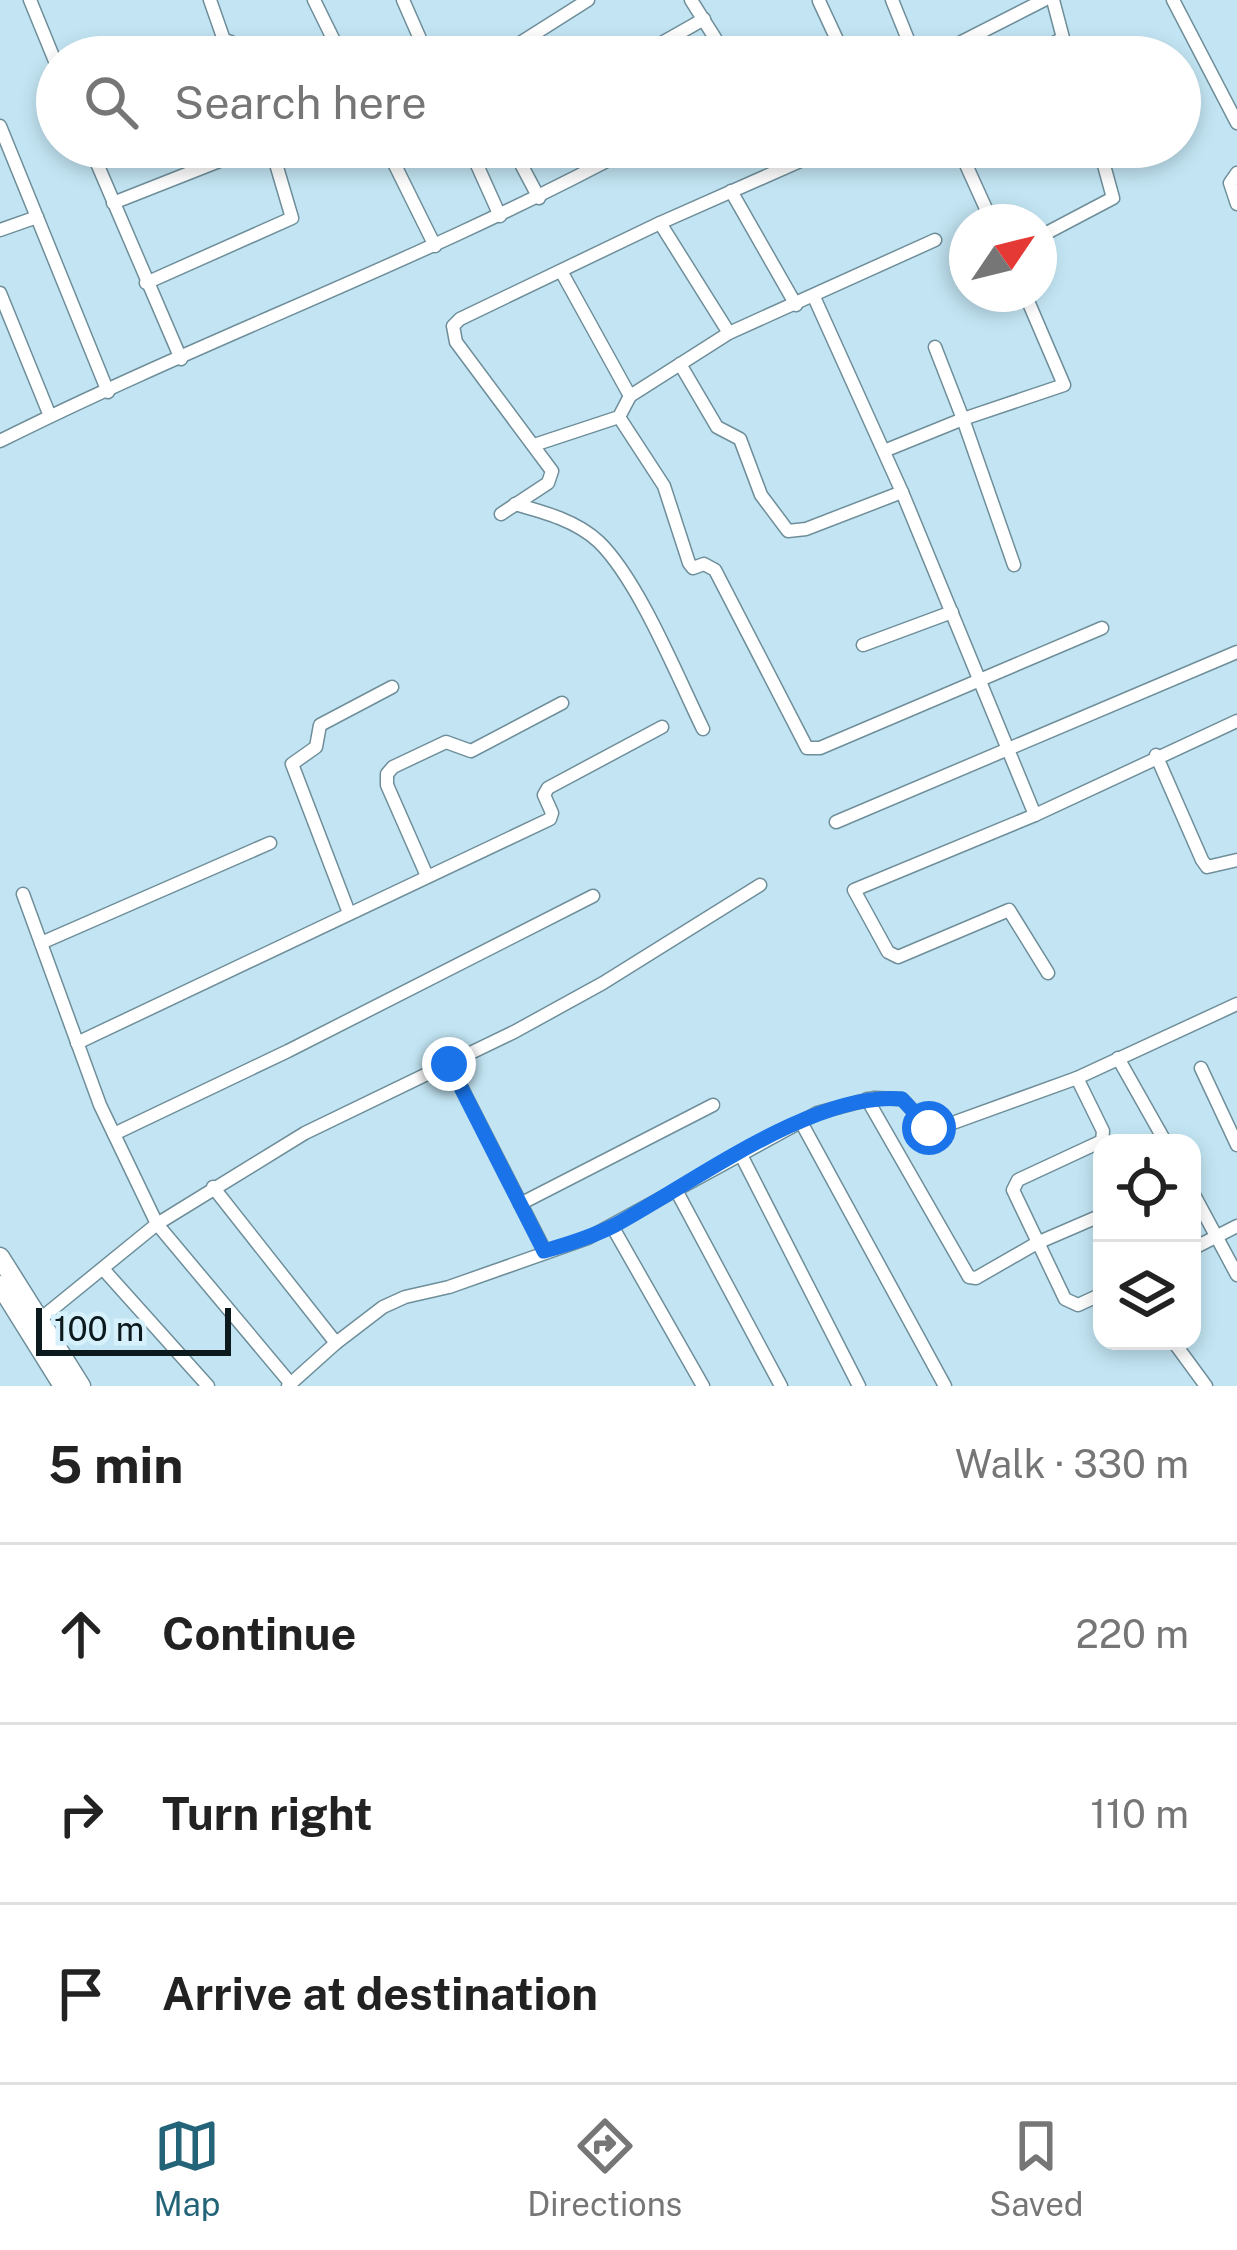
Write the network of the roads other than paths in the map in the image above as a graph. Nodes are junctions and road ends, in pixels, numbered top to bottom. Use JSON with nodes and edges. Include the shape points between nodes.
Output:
{"nodes":[{"id":1,"x":30,"y":0,"type":"edge"},
{"id":2,"x":210,"y":0,"type":"edge"},
{"id":3,"x":314,"y":0,"type":"edge"},
{"id":4,"x":403,"y":0,"type":"edge"},
{"id":5,"x":588,"y":0,"type":"edge"},
{"id":6,"x":692,"y":0,"type":"edge"},
{"id":7,"x":894,"y":0,"type":"edge"},
{"id":8,"x":1048,"y":0,"type":"edge"},
{"id":9,"x":1173,"y":0,"type":"edge"},
{"id":10,"x":819,"y":1,"type":"edge"},
{"id":11,"x":704,"y":19,"type":"junction"},
{"id":12,"x":45,"y":36,"type":"edge"},
{"id":13,"x":223,"y":36,"type":"edge"},
{"id":14,"x":332,"y":36,"type":"edge"},
{"id":15,"x":419,"y":36,"type":"edge"},
{"id":16,"x":531,"y":36,"type":"edge"},
{"id":17,"x":674,"y":36,"type":"edge"},
{"id":18,"x":714,"y":36,"type":"edge"},
{"id":19,"x":836,"y":36,"type":"edge"},
{"id":20,"x":907,"y":36,"type":"edge"},
{"id":21,"x":975,"y":36,"type":"edge"},
{"id":22,"x":1060,"y":36,"type":"edge"},
{"id":23,"x":1192,"y":36,"type":"edge"},
{"id":24,"x":1201,"y":53,"type":"edge"},
{"id":25,"x":1237,"y":86,"type":"edge"},
{"id":26,"x":1222,"y":93,"type":"junction"},
{"id":27,"x":1237,"y":123,"type":"edge"},
{"id":28,"x":0,"y":126,"type":"edge"},
{"id":29,"x":99,"y":168,"type":"edge"},
{"id":30,"x":202,"y":168,"type":"edge"},
{"id":31,"x":278,"y":168,"type":"edge"},
{"id":32,"x":396,"y":168,"type":"edge"},
{"id":33,"x":478,"y":168,"type":"edge"},
{"id":34,"x":523,"y":168,"type":"edge"},
{"id":35,"x":594,"y":168,"type":"edge"},
{"id":36,"x":784,"y":168,"type":"edge"},
{"id":37,"x":968,"y":168,"type":"edge"},
{"id":38,"x":1105,"y":168,"type":"edge"},
{"id":39,"x":1237,"y":173,"type":"edge"},
{"id":40,"x":731,"y":191,"type":"junction"},
{"id":41,"x":539,"y":198,"type":"junction"},
{"id":42,"x":113,"y":203,"type":"junction"},
{"id":43,"x":984,"y":204,"type":"edge"},
{"id":44,"x":1237,"y":204,"type":"edge"},
{"id":45,"x":500,"y":216,"type":"junction"},
{"id":46,"x":37,"y":217,"type":"junction"},
{"id":47,"x":660,"y":223,"type":"junction"},
{"id":48,"x":1057,"y":228,"type":"edge"},
{"id":49,"x":0,"y":230,"type":"edge"},
{"id":50,"x":935,"y":240,"type":"dead end"},
{"id":51,"x":435,"y":246,"type":"junction"},
{"id":52,"x":561,"y":271,"type":"junction"},
{"id":53,"x":146,"y":283,"type":"junction"},
{"id":54,"x":0,"y":293,"type":"edge"},
{"id":55,"x":814,"y":297,"type":"junction"},
{"id":56,"x":796,"y":304,"type":"junction"},
{"id":57,"x":1033,"y":312,"type":"edge"},
{"id":58,"x":729,"y":333,"type":"junction"},
{"id":59,"x":935,"y":347,"type":"dead end"},
{"id":60,"x":181,"y":359,"type":"junction"},
{"id":61,"x":680,"y":364,"type":"junction"},
{"id":62,"x":108,"y":392,"type":"junction"},
{"id":63,"x":630,"y":396,"type":"junction"},
{"id":64,"x":50,"y":416,"type":"junction"},
{"id":65,"x":619,"y":417,"type":"junction"},
{"id":66,"x":963,"y":419,"type":"junction"},
{"id":67,"x":0,"y":441,"type":"edge"},
{"id":68,"x":534,"y":446,"type":"junction"},
{"id":69,"x":884,"y":451,"type":"junction"},
{"id":70,"x":902,"y":492,"type":"junction"},
{"id":71,"x":515,"y":504,"type":"junction"},
{"id":72,"x":501,"y":514,"type":"dead end"},
{"id":73,"x":1014,"y":565,"type":"dead end"},
{"id":74,"x":952,"y":612,"type":"junction"},
{"id":75,"x":1102,"y":628,"type":"dead end"},
{"id":76,"x":862,"y":645,"type":"dead end"},
{"id":77,"x":1237,"y":652,"type":"edge"},
{"id":78,"x":980,"y":681,"type":"junction"},
{"id":79,"x":392,"y":687,"type":"dead end"},
{"id":80,"x":562,"y":704,"type":"dead end"},
{"id":81,"x":1237,"y":721,"type":"edge"},
{"id":82,"x":662,"y":727,"type":"dead end"},
{"id":83,"x":703,"y":729,"type":"dead end"},
{"id":84,"x":1007,"y":747,"type":"junction"},
{"id":85,"x":1156,"y":755,"type":"junction"},
{"id":86,"x":1035,"y":815,"type":"junction"},
{"id":87,"x":836,"y":822,"type":"dead end"},
{"id":88,"x":270,"y":842,"type":"dead end"},
{"id":89,"x":1237,"y":860,"type":"edge"},
{"id":90,"x":427,"y":876,"type":"junction"},
{"id":91,"x":760,"y":885,"type":"dead end"},
{"id":92,"x":23,"y":893,"type":"dead end"},
{"id":93,"x":593,"y":896,"type":"dead end"},
{"id":94,"x":349,"y":913,"type":"junction"},
{"id":95,"x":41,"y":944,"type":"junction"},
{"id":96,"x":1048,"y":973,"type":"dead end"},
{"id":97,"x":1237,"y":1004,"type":"edge"},
{"id":98,"x":77,"y":1043,"type":"junction"},
{"id":99,"x":1118,"y":1058,"type":"junction"},
{"id":100,"x":449,"y":1064,"type":"junction"},
{"id":101,"x":1201,"y":1069,"type":"dead end"},
{"id":102,"x":1077,"y":1078,"type":"junction"},
{"id":103,"x":867,"y":1099,"type":"junction"},
{"id":104,"x":713,"y":1105,"type":"dead end"},
{"id":105,"x":801,"y":1122,"type":"junction"},
{"id":106,"x":114,"y":1134,"type":"junction"},
{"id":107,"x":1161,"y":1134,"type":"edge"},
{"id":108,"x":1237,"y":1145,"type":"edge"},
{"id":109,"x":740,"y":1153,"type":"junction"},
{"id":110,"x":214,"y":1187,"type":"junction"},
{"id":111,"x":676,"y":1190,"type":"junction"},
{"id":112,"x":520,"y":1204,"type":"junction"},
{"id":113,"x":1201,"y":1208,"type":"edge"},
{"id":114,"x":1093,"y":1219,"type":"edge"},
{"id":115,"x":157,"y":1224,"type":"junction"},
{"id":116,"x":612,"y":1226,"type":"junction"},
{"id":117,"x":1237,"y":1226,"type":"edge"},
{"id":118,"x":1216,"y":1237,"type":"junction"},
{"id":119,"x":1037,"y":1243,"type":"junction"},
{"id":120,"x":1201,"y":1244,"type":"edge"},
{"id":121,"x":544,"y":1251,"type":"junction"},
{"id":122,"x":0,"y":1257,"type":"edge"},
{"id":123,"x":104,"y":1270,"type":"junction"},
{"id":124,"x":1237,"y":1275,"type":"edge"},
{"id":125,"x":1,"y":1290,"type":"edge"},
{"id":126,"x":1093,"y":1297,"type":"edge"},
{"id":127,"x":39,"y":1320,"type":"junction"},
{"id":128,"x":336,"y":1342,"type":"junction"},
{"id":129,"x":1179,"y":1350,"type":"edge"},
{"id":130,"x":290,"y":1385,"type":"edge"},
{"id":131,"x":63,"y":1386,"type":"edge"},
{"id":132,"x":81,"y":1386,"type":"edge"},
{"id":133,"x":208,"y":1386,"type":"edge"},
{"id":134,"x":703,"y":1386,"type":"edge"},
{"id":135,"x":781,"y":1386,"type":"edge"},
{"id":136,"x":859,"y":1386,"type":"edge"},
{"id":137,"x":945,"y":1386,"type":"edge"},
{"id":138,"x":1206,"y":1386,"type":"edge"}],
"edges":[{"from":1,"to":12,"type":"street"},
{"from":2,"to":13,"type":"street"},
{"from":3,"to":14,"type":"street"},
{"from":4,"to":15,"type":"street"},
{"from":5,"to":16,"type":"street"},
{"from":6,"to":11,"type":"street"},
{"from":7,"to":20,"type":"street"},
{"from":8,"to":21,"type":"street"},
{"from":8,"to":22,"type":"street"},
{"from":9,"to":23,"type":"street"},
{"from":10,"to":19,"type":"street"},
{"from":11,"to":17,"type":"street"},
{"from":11,"to":18,"type":"street"},
{"from":24,"to":26,"type":"street"},
{"from":25,"to":26,"type":"street"},
{"from":26,"to":27,"type":"street"},
{"from":28,"to":46,"type":"street"},
{"from":29,"to":42,"type":"street"},
{"from":30,"to":42,"type":"street"},
{"from":31,"to":53,"type":"street","via":[[292,218]]},
{"from":32,"to":51,"type":"street"},
{"from":33,"to":45,"type":"street"},
{"from":34,"to":41,"type":"street"},
{"from":35,"to":41,"type":"street"},
{"from":36,"to":40,"type":"street"},
{"from":37,"to":43,"type":"street"},
{"from":38,"to":48,"type":"street","via":[[1113,198]]},
{"from":39,"to":44,"type":"street","via":[[1230,183]]},
{"from":40,"to":47,"type":"street"},
{"from":40,"to":56,"type":"street"},
{"from":41,"to":45,"type":"street"},
{"from":42,"to":53,"type":"street"},
{"from":45,"to":51,"type":"street"},
{"from":46,"to":49,"type":"street"},
{"from":46,"to":62,"type":"street"},
{"from":47,"to":52,"type":"street"},
{"from":47,"to":58,"type":"street"},
{"from":50,"to":55,"type":"street"},
{"from":51,"to":60,"type":"street"},
{"from":52,"to":63,"type":"street"},
{"from":52,"to":68,"type":"street","via":[[452,330]]},
{"from":53,"to":60,"type":"street"},
{"from":54,"to":64,"type":"street"},
{"from":55,"to":56,"type":"street"},
{"from":55,"to":69,"type":"street"},
{"from":56,"to":58,"type":"street"},
{"from":57,"to":66,"type":"street","via":[[1064,385]]},
{"from":58,"to":61,"type":"street"},
{"from":59,"to":66,"type":"street"},
{"from":60,"to":62,"type":"street"},
{"from":61,"to":63,"type":"street"},
{"from":61,"to":70,"type":"street","via":[[717,428],[740,439],[761,495],[788,531]]},
{"from":62,"to":64,"type":"street"},
{"from":63,"to":65,"type":"street"},
{"from":64,"to":67,"type":"street"},
{"from":65,"to":68,"type":"street"},
{"from":65,"to":78,"type":"street","via":[[664,486],[689,563],[715,569],[807,748]]},
{"from":66,"to":69,"type":"street"},
{"from":66,"to":73,"type":"street"},
{"from":68,"to":71,"type":"street","via":[[552,477]]},
{"from":69,"to":70,"type":"street"},
{"from":70,"to":74,"type":"street"},
{"from":71,"to":72,"type":"street"},
{"from":71,"to":83,"type":"street","via":[[599,542],[665,648]]},
{"from":74,"to":76,"type":"street"},
{"from":74,"to":78,"type":"street"},
{"from":75,"to":78,"type":"street"},
{"from":77,"to":84,"type":"street"},
{"from":78,"to":84,"type":"street"},
{"from":79,"to":94,"type":"street","via":[[320,725],[316,747],[292,764]]},
{"from":80,"to":90,"type":"street","via":[[471,751],[446,742],[393,766],[387,785]]},
{"from":81,"to":85,"type":"street"},
{"from":82,"to":90,"type":"street","via":[[548,788],[550,819]]},
{"from":84,"to":86,"type":"street"},
{"from":84,"to":87,"type":"street"},
{"from":85,"to":86,"type":"street"},
{"from":85,"to":89,"type":"street","via":[[1207,867]]},
{"from":86,"to":96,"type":"street","via":[[858,886],[854,896],[898,956],[1010,910]]},
{"from":88,"to":95,"type":"street"},
{"from":90,"to":94,"type":"street"},
{"from":91,"to":100,"type":"street","via":[[603,983]]},
{"from":92,"to":95,"type":"street"},
{"from":93,"to":106,"type":"street"},
{"from":94,"to":98,"type":"street"},
{"from":95,"to":98,"type":"street"},
{"from":97,"to":99,"type":"street"},
{"from":98,"to":106,"type":"street"},
{"from":99,"to":102,"type":"street"},
{"from":99,"to":107,"type":"street"},
{"from":100,"to":110,"type":"street"},
{"from":100,"to":112,"type":"street"},
{"from":101,"to":108,"type":"street"},
{"from":102,"to":103,"type":"street","via":[[936,1129],[902,1099]]},
{"from":102,"to":119,"type":"street","via":[[1104,1137],[1015,1183]]},
{"from":103,"to":105,"type":"street"},
{"from":103,"to":119,"type":"street","via":[[969,1277]]},
{"from":104,"to":112,"type":"street"},
{"from":105,"to":109,"type":"street"},
{"from":105,"to":137,"type":"street"},
{"from":106,"to":115,"type":"street"},
{"from":109,"to":111,"type":"street"},
{"from":109,"to":136,"type":"street"},
{"from":110,"to":115,"type":"street"},
{"from":110,"to":128,"type":"street"},
{"from":111,"to":116,"type":"street"},
{"from":111,"to":135,"type":"street"},
{"from":112,"to":121,"type":"street"},
{"from":113,"to":118,"type":"street"},
{"from":114,"to":119,"type":"street"},
{"from":115,"to":123,"type":"street"},
{"from":115,"to":130,"type":"street"},
{"from":116,"to":121,"type":"street"},
{"from":116,"to":134,"type":"street"},
{"from":117,"to":118,"type":"street"},
{"from":118,"to":120,"type":"street"},
{"from":118,"to":124,"type":"street"},
{"from":119,"to":126,"type":"street","via":[[1072,1305]]},
{"from":121,"to":128,"type":"street","via":[[404,1297]]},
{"from":122,"to":127,"type":"main road"},
{"from":123,"to":127,"type":"street"},
{"from":123,"to":133,"type":"street"},
{"from":125,"to":131,"type":"main road"},
{"from":127,"to":132,"type":"main road"},
{"from":128,"to":130,"type":"street"},
{"from":129,"to":138,"type":"street"}]}
